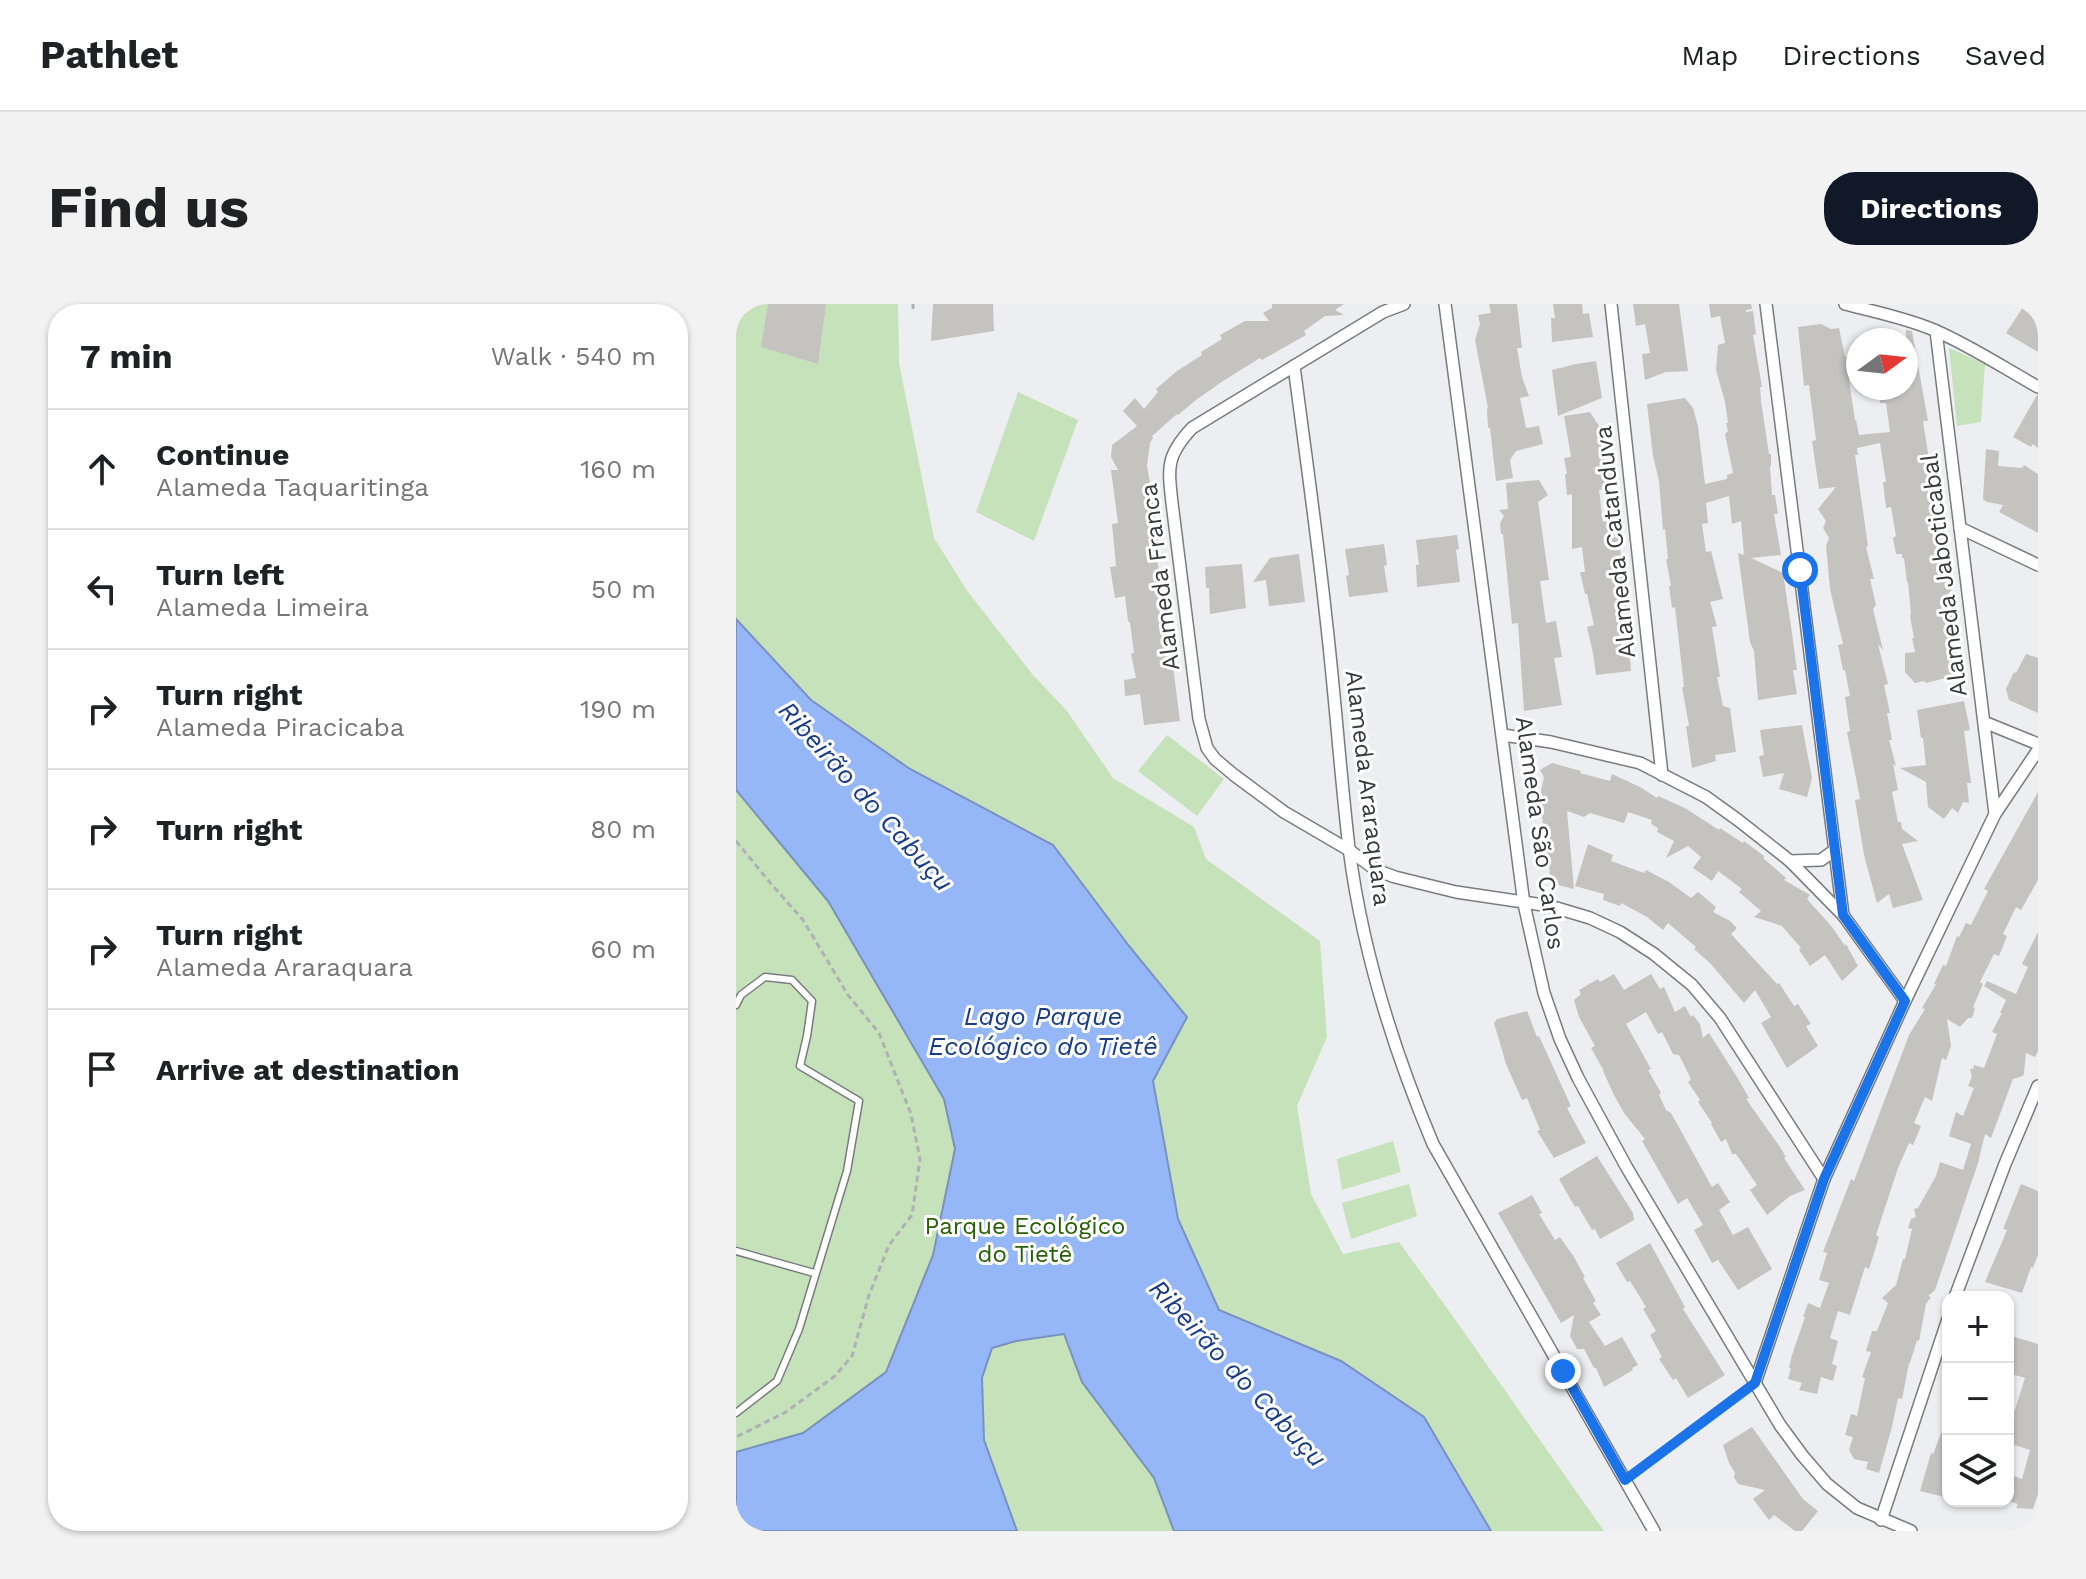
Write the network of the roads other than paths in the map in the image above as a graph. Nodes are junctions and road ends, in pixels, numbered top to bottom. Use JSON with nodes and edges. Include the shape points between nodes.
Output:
{"nodes":[{"id":1,"x":1404,"y":304,"type":"edge"},
{"id":2,"x":1445,"y":304,"type":"edge"},
{"id":3,"x":1611,"y":304,"type":"edge"},
{"id":4,"x":1766,"y":304,"type":"edge"},
{"id":5,"x":1845,"y":304,"type":"edge"},
{"id":6,"x":1936,"y":331,"type":"junction"},
{"id":7,"x":1294,"y":366,"type":"junction"},
{"id":8,"x":2038,"y":387,"type":"edge"},
{"id":9,"x":1960,"y":528,"type":"junction"},
{"id":10,"x":2038,"y":565,"type":"edge"},
{"id":11,"x":1984,"y":722,"type":"junction"},
{"id":12,"x":1503,"y":735,"type":"junction"},
{"id":13,"x":2038,"y":747,"type":"edge"},
{"id":14,"x":1662,"y":775,"type":"junction"},
{"id":15,"x":1995,"y":814,"type":"junction"},
{"id":16,"x":1349,"y":850,"type":"junction"},
{"id":17,"x":1835,"y":850,"type":"junction"},
{"id":18,"x":1790,"y":861,"type":"junction"},
{"id":19,"x":1524,"y":904,"type":"junction"},
{"id":20,"x":1843,"y":915,"type":"junction"},
{"id":21,"x":1905,"y":1001,"type":"junction"},
{"id":22,"x":736,"y":1005,"type":"edge"},
{"id":23,"x":2038,"y":1086,"type":"edge"},
{"id":24,"x":1824,"y":1179,"type":"junction"},
{"id":25,"x":736,"y":1251,"type":"edge"},
{"id":26,"x":814,"y":1273,"type":"junction"},
{"id":27,"x":1957,"y":1291,"type":"edge"},
{"id":28,"x":1942,"y":1337,"type":"edge"},
{"id":29,"x":1755,"y":1383,"type":"junction"},
{"id":30,"x":736,"y":1413,"type":"edge"},
{"id":31,"x":1881,"y":1520,"type":"junction"},
{"id":32,"x":1654,"y":1531,"type":"edge"},
{"id":33,"x":1911,"y":1531,"type":"edge"}],
"edges":[{"from":1,"to":7,"type":"street","name":"Alameda Franca"},
{"from":2,"to":12,"type":"street","name":"Alameda São Carlos"},
{"from":3,"to":14,"type":"street","name":"Alameda Catanduva"},
{"from":4,"to":17,"type":"street"},
{"from":5,"to":6,"type":"street"},
{"from":6,"to":8,"type":"street"},
{"from":6,"to":9,"type":"street","name":"Alameda Jaboticabal"},
{"from":7,"to":16,"type":"street","name":"Alameda Araraquara"},
{"from":7,"to":16,"type":"street","name":"Alameda Franca","via":[[1192,428],[1178,443],[1168,473],[1207,748],[1284,812]]},
{"from":9,"to":10,"type":"street"},
{"from":9,"to":11,"type":"street","name":"Alameda Jaboticabal"},
{"from":11,"to":13,"type":"street"},
{"from":11,"to":15,"type":"street","name":"Alameda Jaboticabal"},
{"from":12,"to":14,"type":"street","via":[[1601,752]]},
{"from":12,"to":19,"type":"street","name":"Alameda São Carlos"},
{"from":13,"to":15,"type":"street"},
{"from":14,"to":18,"type":"street","via":[[1706,797]]},
{"from":15,"to":21,"type":"street"},
{"from":16,"to":19,"type":"street","name":"Alameda Franca","via":[[1395,877]]},
{"from":16,"to":32,"type":"street","name":"Alameda Araraquara","via":[[1386,1021],[1433,1144]]},
{"from":17,"to":18,"type":"street","via":[[1821,860]]},
{"from":17,"to":20,"type":"street"},
{"from":18,"to":20,"type":"street"},
{"from":19,"to":24,"type":"street","name":"Alameda Franca","via":[[1550,906],[1620,932],[1692,985],[1720,1018]]},
{"from":19,"to":29,"type":"street","name":"Alameda São Carlos","via":[[1544,993],[1578,1078]]},
{"from":20,"to":21,"type":"street"},
{"from":21,"to":24,"type":"street"},
{"from":22,"to":26,"type":"lane","via":[[765,977],[792,980],[812,1001],[800,1066],[859,1101],[847,1171]]},
{"from":23,"to":27,"type":"street"},
{"from":24,"to":29,"type":"street"},
{"from":25,"to":26,"type":"lane"},
{"from":26,"to":30,"type":"lane","via":[[777,1381]]},
{"from":28,"to":31,"type":"street"},
{"from":29,"to":31,"type":"street","name":"Alameda São Carlos","via":[[1794,1445],[1827,1484]]},
{"from":31,"to":33,"type":"street","name":"Alameda São Carlos"}]}
